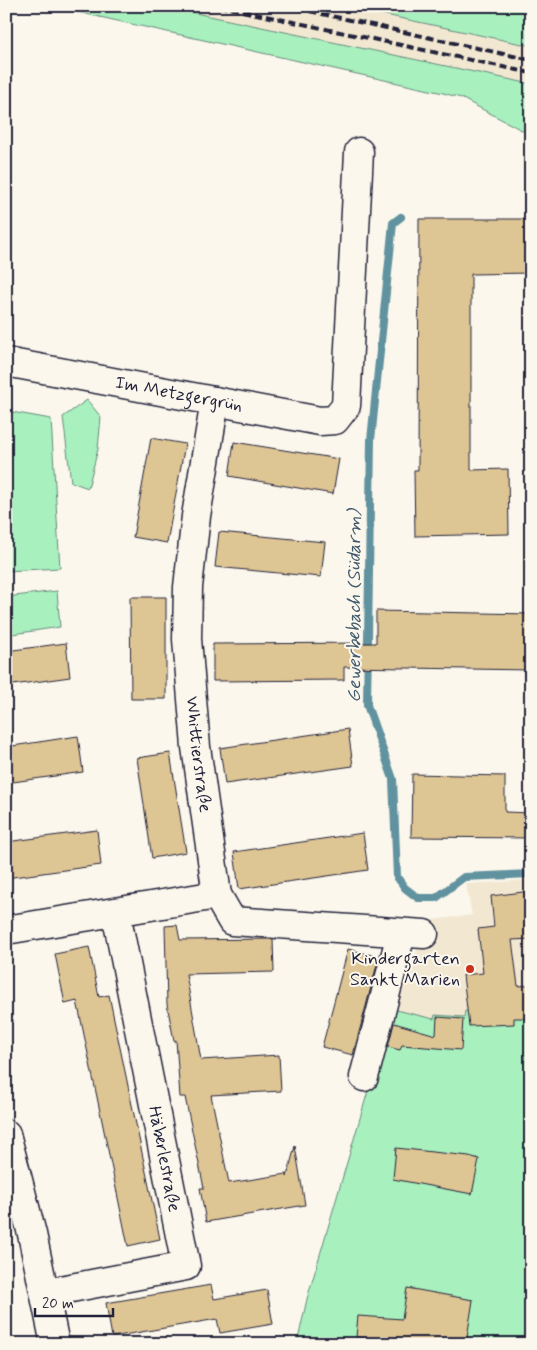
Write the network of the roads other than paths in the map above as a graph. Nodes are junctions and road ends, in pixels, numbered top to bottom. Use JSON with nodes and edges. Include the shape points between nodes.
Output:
{"nodes":[{"id":1,"x":359,"y":152,"type":"dead end"},
{"id":2,"x":6,"y":362,"type":"edge"},
{"id":3,"x":215,"y":401,"type":"junction"},
{"id":4,"x":218,"y":895,"type":"junction"},
{"id":5,"x":116,"y":912,"type":"junction"},
{"id":6,"x":6,"y":930,"type":"edge"},
{"id":7,"x":364,"y":1077,"type":"dead end"},
{"id":8,"x":6,"y":1134,"type":"edge"},
{"id":9,"x":46,"y":1293,"type":"junction"},
{"id":10,"x":55,"y":1344,"type":"edge"}],
"edges":[{"from":1,"to":3,"type":"street","name":"Im Metzgergrün","via":[[346,406],[335,420],[320,421]]},
{"from":2,"to":3,"type":"street","name":"Im Metzgergrün"},
{"from":3,"to":4,"type":"street","name":"Whittierstraße","via":[[196,516],[188,586],[187,639],[196,747]]},
{"from":4,"to":5,"type":"street"},
{"from":4,"to":7,"type":"street","name":"Whittierstraße","via":[[232,921],[412,934]]},
{"from":5,"to":6,"type":"street"},
{"from":5,"to":9,"type":"street","name":"Häberlestraße","via":[[186,1266]]},
{"from":8,"to":9,"type":"street"},
{"from":9,"to":10,"type":"street"}]}
